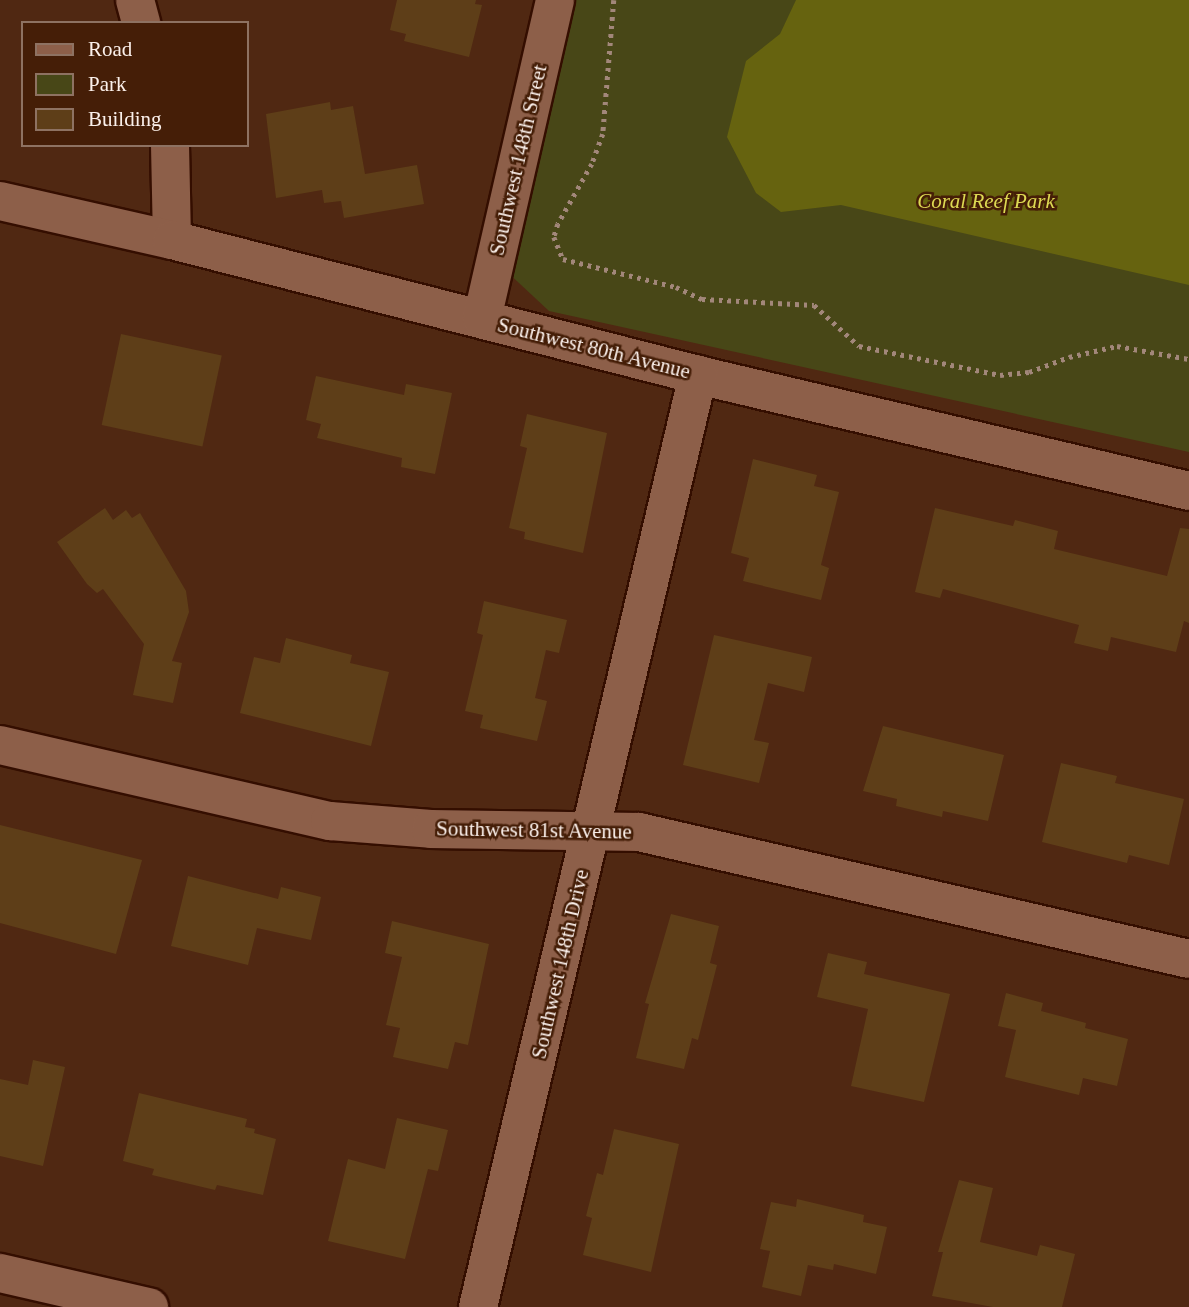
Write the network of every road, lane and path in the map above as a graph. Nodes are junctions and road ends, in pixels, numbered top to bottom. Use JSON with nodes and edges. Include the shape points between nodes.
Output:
{"nodes":[{"id":1,"x":135,"y":0,"type":"edge"},
{"id":2,"x":555,"y":0,"type":"edge"},
{"id":3,"x":614,"y":0,"type":"edge"},
{"id":4,"x":140,"y":21,"type":"edge"},
{"id":5,"x":170,"y":147,"type":"edge"},
{"id":6,"x":0,"y":201,"type":"edge"},
{"id":7,"x":172,"y":240,"type":"junction"},
{"id":8,"x":482,"y":319,"type":"junction"},
{"id":9,"x":1189,"y":359,"type":"edge"},
{"id":10,"x":698,"y":375,"type":"junction"},
{"id":11,"x":1189,"y":491,"type":"edge"},
{"id":12,"x":0,"y":744,"type":"edge"},
{"id":13,"x":592,"y":829,"type":"junction"},
{"id":14,"x":1189,"y":959,"type":"edge"},
{"id":15,"x":0,"y":1273,"type":"edge"},
{"id":16,"x":149,"y":1307,"type":"edge"},
{"id":17,"x":478,"y":1307,"type":"edge"}],
"edges":[{"from":1,"to":4,"type":"street"},
{"from":2,"to":8,"type":"street","name":"Southwest 148th Street"},
{"from":3,"to":9,"type":"path","via":[[603,134],[592,164],[558,224],[554,237],[563,259],[676,287],[702,299],[814,305],[859,346],[1000,374],[1029,372],[1069,356],[1117,346]]},
{"from":5,"to":7,"type":"street"},
{"from":6,"to":7,"type":"street","name":"Southwest 80th Avenue"},
{"from":7,"to":8,"type":"street","name":"Southwest 80th Avenue"},
{"from":8,"to":10,"type":"street","name":"Southwest 80th Avenue"},
{"from":10,"to":11,"type":"street","name":"Southwest 80th Avenue"},
{"from":10,"to":13,"type":"street","name":"Southwest 148th Drive"},
{"from":12,"to":13,"type":"street","name":"Southwest 81st Avenue","via":[[330,821],[431,829]]},
{"from":13,"to":14,"type":"street","name":"Southwest 81st Avenue","via":[[639,831]]},
{"from":13,"to":17,"type":"street","name":"Southwest 148th Drive"},
{"from":15,"to":16,"type":"street"}]}
